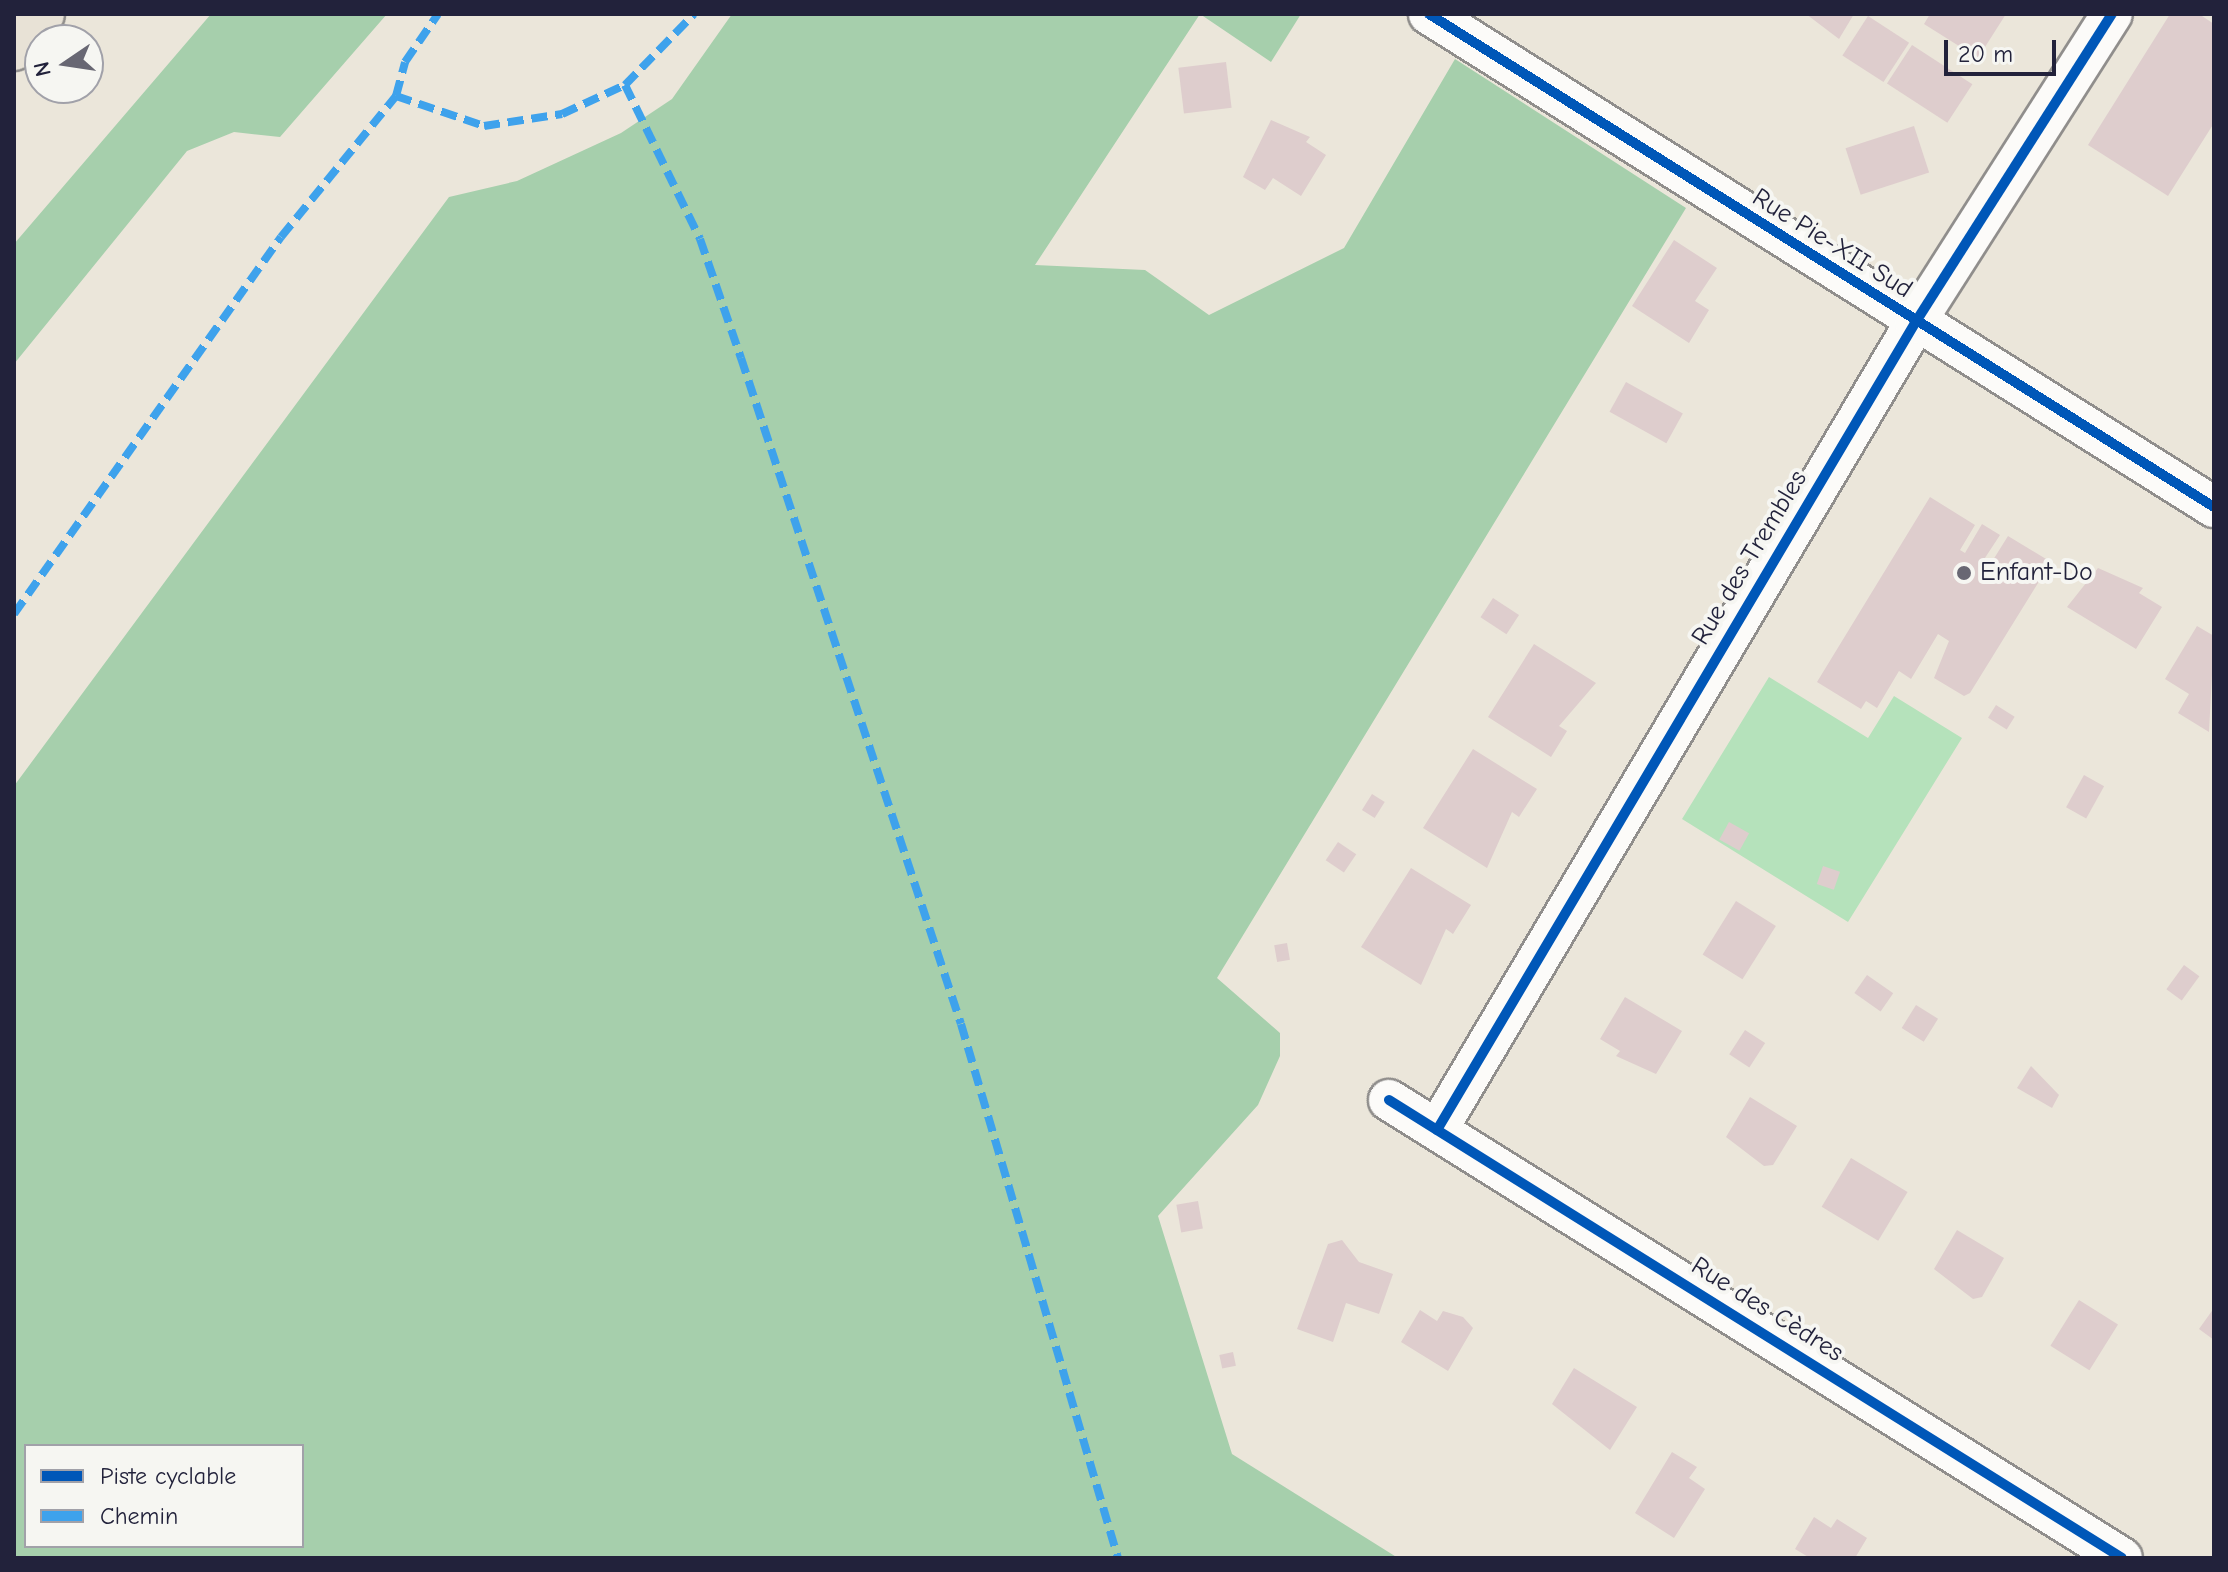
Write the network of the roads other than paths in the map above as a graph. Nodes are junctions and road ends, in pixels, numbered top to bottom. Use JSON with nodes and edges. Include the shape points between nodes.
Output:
{"nodes":[{"id":1,"x":42,"y":14,"type":"edge"},
{"id":2,"x":1429,"y":14,"type":"edge"},
{"id":3,"x":2112,"y":14,"type":"edge"},
{"id":4,"x":14,"y":48,"type":"edge"},
{"id":5,"x":1915,"y":323,"type":"junction"},
{"id":6,"x":2214,"y":507,"type":"edge"},
{"id":7,"x":1389,"y":1100,"type":"dead end"},
{"id":8,"x":1437,"y":1130,"type":"junction"},
{"id":9,"x":2122,"y":1558,"type":"edge"}],
"edges":[{"from":1,"to":4,"type":"highway"},
{"from":2,"to":5,"type":"street","name":"Rue Pie-XII Sud"},
{"from":3,"to":5,"type":"street","name":"Rue des Trembles"},
{"from":5,"to":6,"type":"street","name":"Rue Pie-XII Sud"},
{"from":5,"to":8,"type":"street","name":"Rue des Trembles"},
{"from":7,"to":8,"type":"street","name":"Rue des Cèdres"},
{"from":8,"to":9,"type":"street","name":"Rue des Cèdres"}]}
